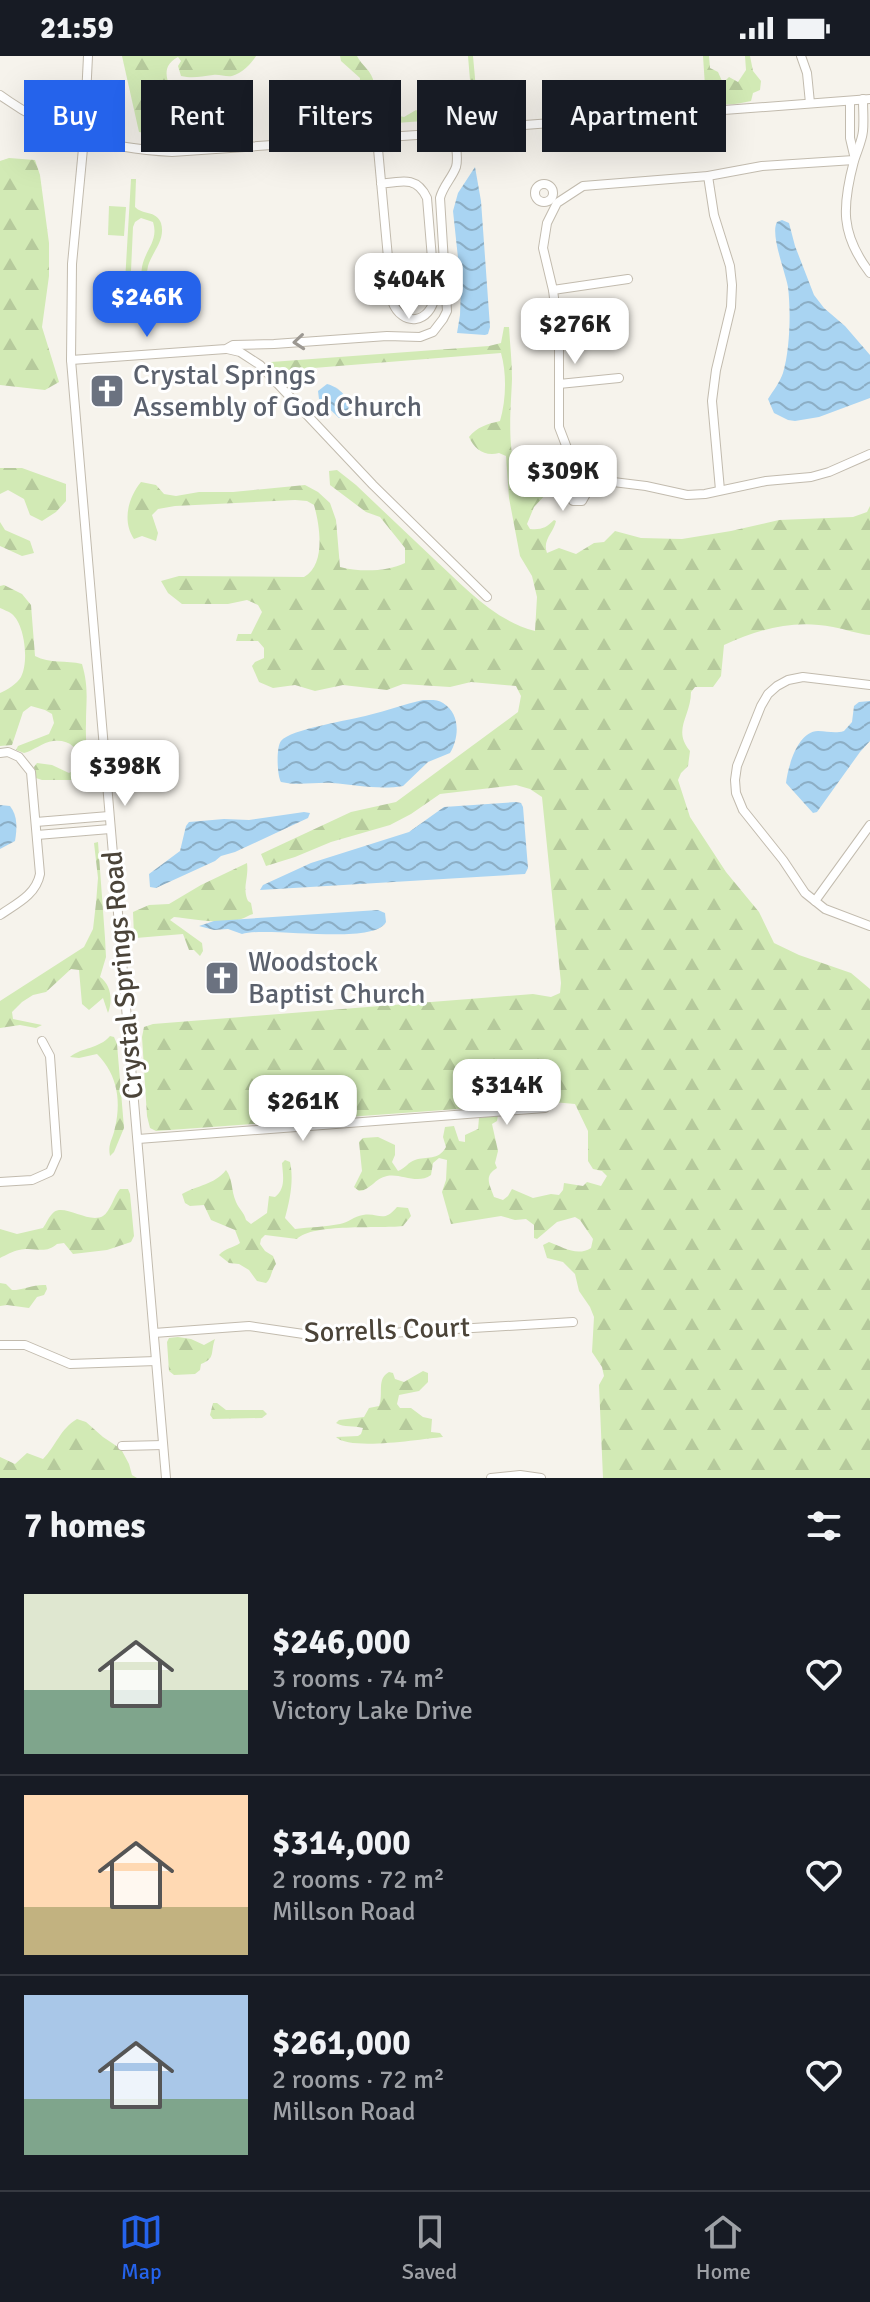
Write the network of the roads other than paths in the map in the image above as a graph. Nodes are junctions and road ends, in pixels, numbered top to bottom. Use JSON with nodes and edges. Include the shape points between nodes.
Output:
{"nodes":[{"id":1,"x":88,"y":56,"type":"edge"},
{"id":2,"x":801,"y":56,"type":"edge"},
{"id":3,"x":87,"y":80,"type":"edge"},
{"id":4,"x":0,"y":95,"type":"edge"},
{"id":5,"x":866,"y":99,"type":"edge"},
{"id":6,"x":850,"y":101,"type":"junction"},
{"id":7,"x":810,"y":103,"type":"junction"},
{"id":8,"x":24,"y":111,"type":"edge"},
{"id":9,"x":526,"y":126,"type":"edge"},
{"id":10,"x":269,"y":145,"type":"edge"},
{"id":11,"x":125,"y":147,"type":"edge"},
{"id":12,"x":83,"y":152,"type":"edge"},
{"id":13,"x":378,"y":152,"type":"edge"},
{"id":14,"x":455,"y":152,"type":"edge"},
{"id":15,"x":854,"y":160,"type":"junction"},
{"id":16,"x":708,"y":176,"type":"junction"},
{"id":17,"x":381,"y":184,"type":"junction"},
{"id":18,"x":870,"y":273,"type":"edge"},
{"id":19,"x":628,"y":279,"type":"dead end"},
{"id":20,"x":553,"y":290,"type":"junction"},
{"id":21,"x":226,"y":349,"type":"junction"},
{"id":22,"x":71,"y":360,"type":"junction"},
{"id":23,"x":619,"y":378,"type":"dead end"},
{"id":24,"x":559,"y":384,"type":"junction"},
{"id":25,"x":870,"y":454,"type":"edge"},
{"id":26,"x":720,"y":490,"type":"junction"},
{"id":27,"x":487,"y":597,"type":"dead end"},
{"id":28,"x":870,"y":685,"type":"edge"},
{"id":29,"x":0,"y":753,"type":"edge"},
{"id":30,"x":109,"y":816,"type":"junction"},
{"id":31,"x":36,"y":822,"type":"junction"},
{"id":32,"x":870,"y":825,"type":"edge"},
{"id":33,"x":110,"y":829,"type":"junction"},
{"id":34,"x":37,"y":835,"type":"junction"},
{"id":35,"x":815,"y":901,"type":"junction"},
{"id":36,"x":0,"y":915,"type":"edge"},
{"id":37,"x":870,"y":926,"type":"edge"},
{"id":38,"x":42,"y":1041,"type":"dead end"},
{"id":39,"x":545,"y":1108,"type":"dead end"},
{"id":40,"x":138,"y":1139,"type":"junction"},
{"id":41,"x":0,"y":1182,"type":"edge"},
{"id":42,"x":573,"y":1322,"type":"dead end"},
{"id":43,"x":154,"y":1333,"type":"junction"},
{"id":44,"x":0,"y":1345,"type":"edge"},
{"id":45,"x":156,"y":1361,"type":"junction"},
{"id":46,"x":163,"y":1445,"type":"junction"},
{"id":47,"x":122,"y":1446,"type":"dead end"},
{"id":48,"x":166,"y":1478,"type":"edge"},
{"id":49,"x":491,"y":1478,"type":"edge"},
{"id":50,"x":541,"y":1478,"type":"edge"}],
"edges":[{"from":1,"to":3,"type":"street","name":"Crystal Springs Road"},
{"from":2,"to":7,"type":"street"},
{"from":4,"to":8,"type":"street"},
{"from":5,"to":6,"type":"street"},
{"from":5,"to":15,"type":"street"},
{"from":6,"to":7,"type":"street"},
{"from":6,"to":15,"type":"street"},
{"from":7,"to":9,"type":"street"},
{"from":10,"to":11,"type":"street","via":[[172,152]]},
{"from":12,"to":22,"type":"street","name":"Crystal Springs Road","via":[[73,251]]},
{"from":13,"to":17,"type":"street"},
{"from":14,"to":21,"type":"street","one_way":true,"via":[[456,167],[440,198],[447,311],[433,332]]},
{"from":15,"to":16,"type":"street","via":[[762,166]]},
{"from":15,"to":18,"type":"street","via":[[845,224]]},
{"from":16,"to":20,"type":"street","via":[[583,186],[554,201],[543,241]]},
{"from":16,"to":26,"type":"street","via":[[732,285],[712,401]]},
{"from":17,"to":17,"type":"street","via":[[392,301],[402,317],[419,319],[429,313],[435,295],[427,198],[419,185],[406,181]]},
{"from":19,"to":20,"type":"street"},
{"from":20,"to":24,"type":"street"},
{"from":21,"to":22,"type":"street"},
{"from":21,"to":27,"type":"street","via":[[260,365]]},
{"from":22,"to":30,"type":"street","name":"Crystal Springs Road"},
{"from":23,"to":24,"type":"street"},
{"from":24,"to":26,"type":"street","via":[[563,441],[590,477],[687,495]]},
{"from":25,"to":26,"type":"street","via":[[811,477]]},
{"from":28,"to":35,"type":"street","via":[[803,677],[777,686],[761,706],[737,766],[736,793],[743,810]]},
{"from":29,"to":31,"type":"street","via":[[19,757],[31,772]]},
{"from":30,"to":31,"type":"street"},
{"from":30,"to":33,"type":"street","name":"Crystal Springs Road"},
{"from":31,"to":34,"type":"street"},
{"from":32,"to":35,"type":"street"},
{"from":33,"to":34,"type":"street"},
{"from":33,"to":40,"type":"street","name":"Crystal Springs Road"},
{"from":34,"to":36,"type":"street","via":[[38,885]]},
{"from":35,"to":37,"type":"street"},
{"from":38,"to":41,"type":"street","via":[[50,1056],[57,1156],[50,1172],[32,1180]]},
{"from":39,"to":40,"type":"street"},
{"from":40,"to":43,"type":"street","name":"Crystal Springs Road"},
{"from":42,"to":43,"type":"street","name":"Sorrells Court","via":[[324,1337],[249,1326]]},
{"from":43,"to":45,"type":"street","name":"Crystal Springs Road"},
{"from":44,"to":45,"type":"street","via":[[25,1345],[70,1364]]},
{"from":45,"to":46,"type":"street","name":"Crystal Springs Road"},
{"from":46,"to":47,"type":"street"},
{"from":46,"to":48,"type":"street","name":"Crystal Springs Road"},
{"from":49,"to":50,"type":"street"}]}
